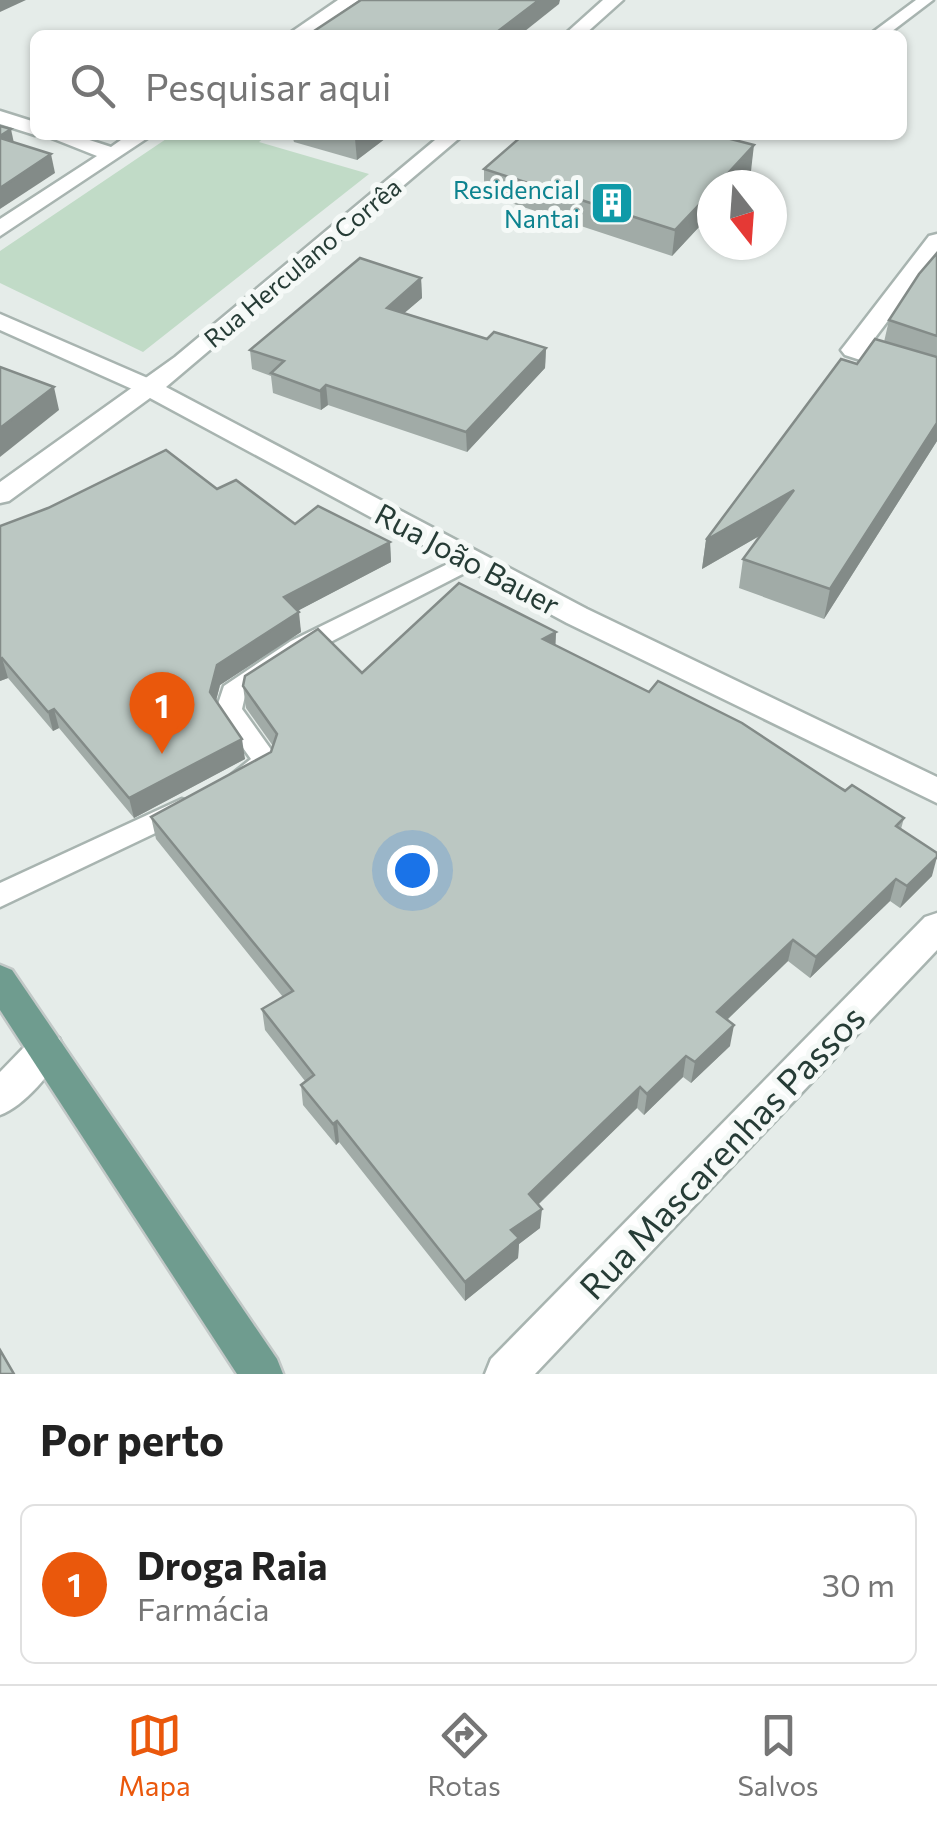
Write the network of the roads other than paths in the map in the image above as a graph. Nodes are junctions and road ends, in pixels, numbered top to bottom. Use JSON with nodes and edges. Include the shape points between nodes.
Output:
{"nodes":[{"id":1,"x":350,"y":0,"type":"edge"},
{"id":2,"x":614,"y":0,"type":"edge"},
{"id":3,"x":926,"y":0,"type":"edge"},
{"id":4,"x":304,"y":30,"type":"edge"},
{"id":5,"x":578,"y":30,"type":"edge"},
{"id":6,"x":884,"y":30,"type":"edge"},
{"id":7,"x":0,"y":117,"type":"edge"},
{"id":8,"x":30,"y":127,"type":"edge"},
{"id":9,"x":69,"y":140,"type":"edge"},
{"id":10,"x":134,"y":140,"type":"edge"},
{"id":11,"x":447,"y":140,"type":"edge"},
{"id":12,"x":112,"y":154,"type":"junction"},
{"id":13,"x":0,"y":229,"type":"edge"},
{"id":14,"x":937,"y":241,"type":"edge"},
{"id":15,"x":0,"y":321,"type":"edge"},
{"id":16,"x":937,"y":378,"type":"edge"},
{"id":17,"x":150,"y":388,"type":"junction"},
{"id":18,"x":0,"y":496,"type":"edge"},
{"id":19,"x":472,"y":560,"type":"junction"},
{"id":20,"x":937,"y":792,"type":"edge"},
{"id":21,"x":0,"y":896,"type":"edge"},
{"id":22,"x":937,"y":927,"type":"edge"},
{"id":23,"x":0,"y":980,"type":"edge"},
{"id":24,"x":46,"y":1050,"type":"junction"},
{"id":25,"x":0,"y":1098,"type":"edge"},
{"id":26,"x":262,"y":1374,"type":"edge"},
{"id":27,"x":506,"y":1374,"type":"edge"}],
"edges":[{"from":1,"to":4,"type":"street"},
{"from":2,"to":5,"type":"street"},
{"from":3,"to":6,"type":"lane"},
{"from":7,"to":8,"type":"street"},
{"from":9,"to":12,"type":"street"},
{"from":10,"to":12,"type":"street"},
{"from":11,"to":17,"type":"street","name":"Rua Herculano Corrêa"},
{"from":12,"to":13,"type":"street"},
{"from":14,"to":16,"type":"street","via":[[853,350]]},
{"from":15,"to":17,"type":"street","name":"Rua João Bauer"},
{"from":17,"to":18,"type":"street","name":"Rua Herculano Corrêa"},
{"from":17,"to":19,"type":"street","name":"Rua João Bauer"},
{"from":19,"to":20,"type":"street","name":"Rua João Bauer"},
{"from":19,"to":21,"type":"lane","via":[[300,647],[233,692],[229,710],[264,758],[262,766]]},
{"from":22,"to":27,"type":"street","name":"Rua Mascarenhas Passos"},
{"from":23,"to":24,"type":"main road"},
{"from":24,"to":25,"type":"street"},
{"from":24,"to":26,"type":"main road"}]}
